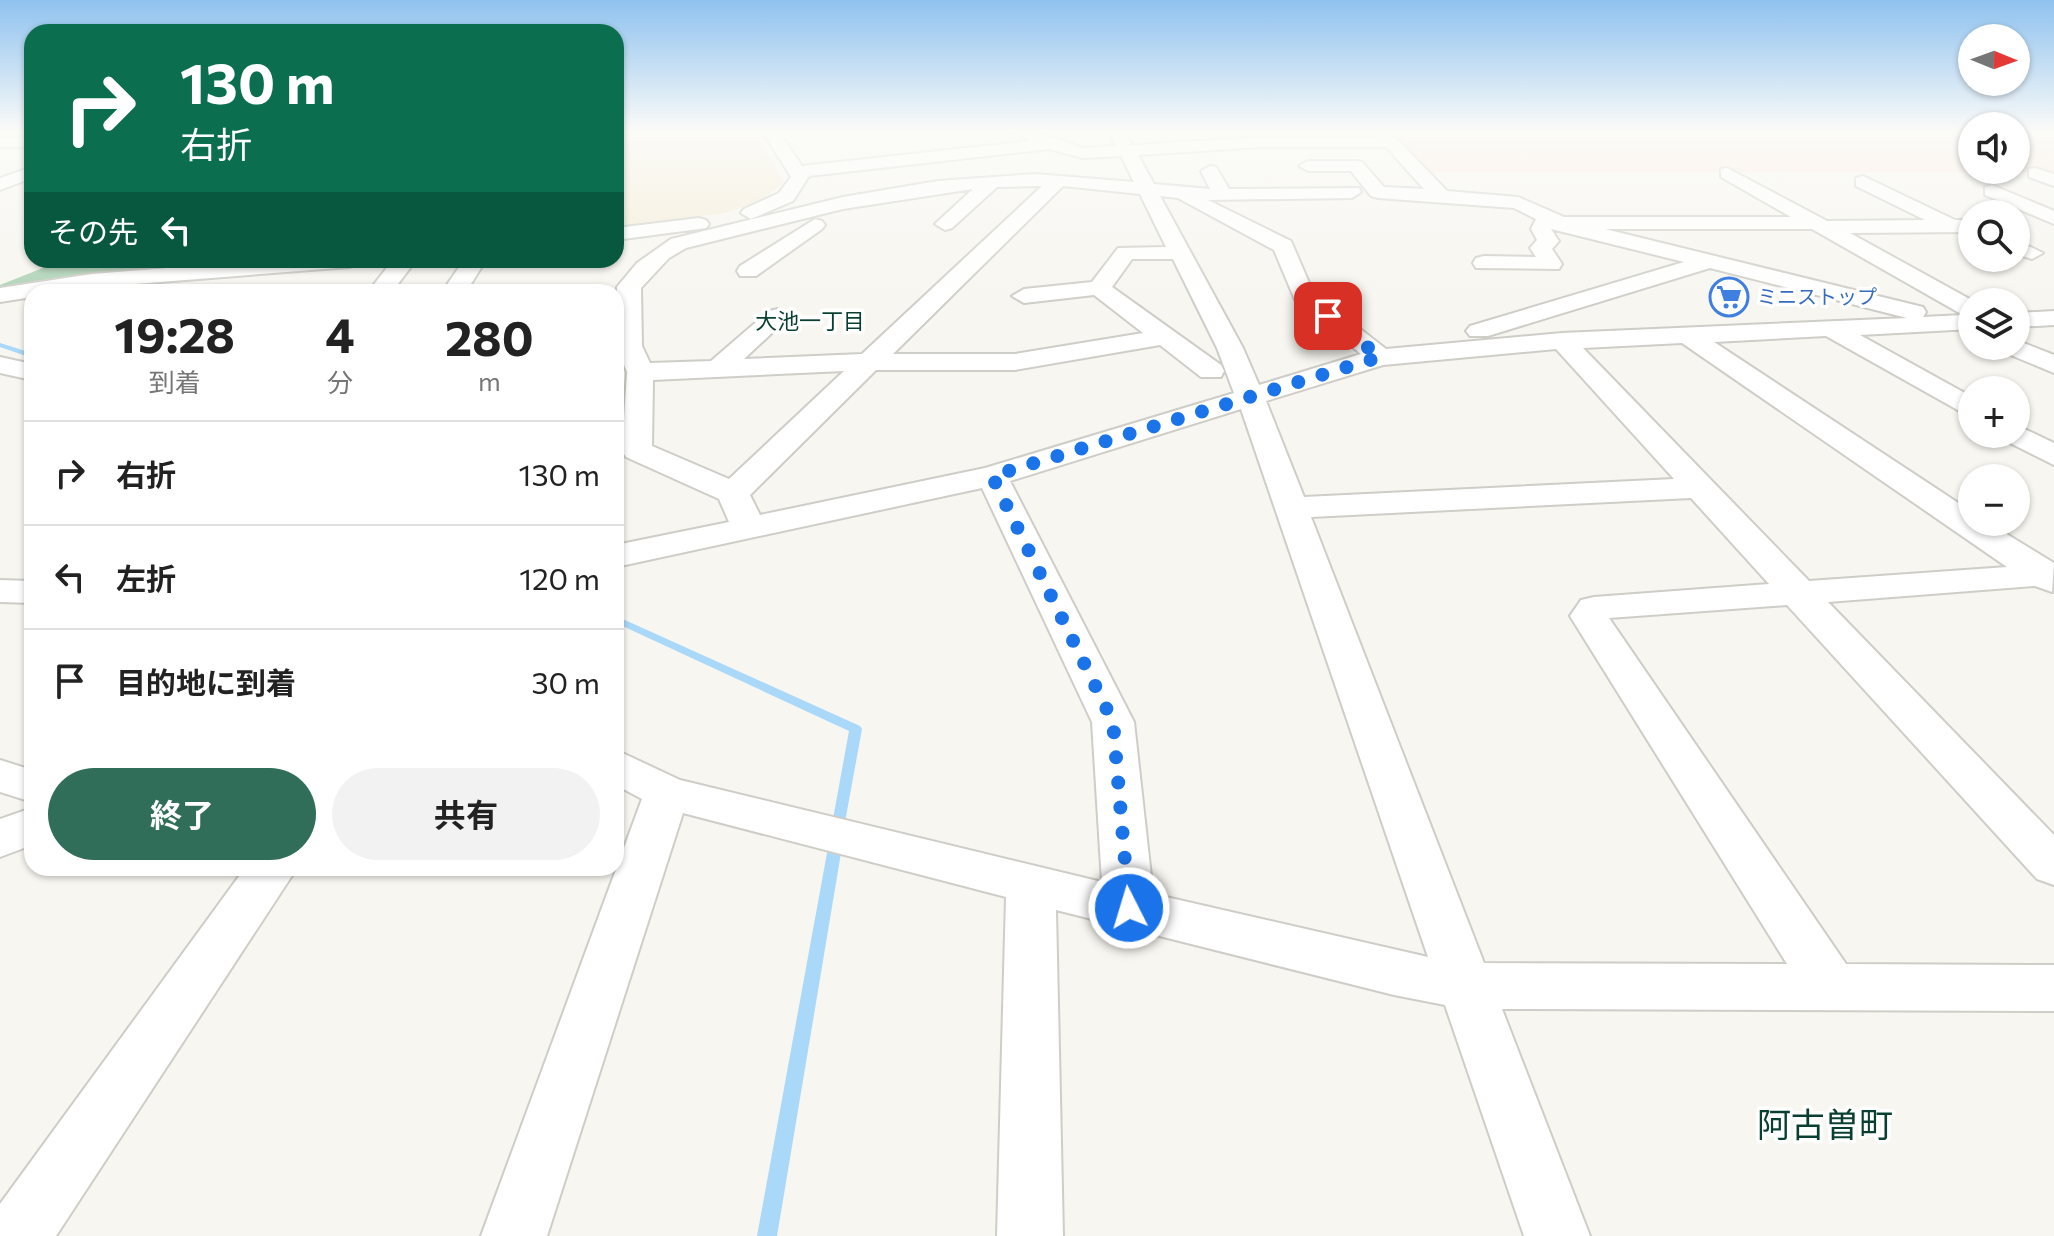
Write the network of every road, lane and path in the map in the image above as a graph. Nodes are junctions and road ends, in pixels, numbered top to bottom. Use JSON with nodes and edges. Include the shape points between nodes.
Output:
{"nodes":[{"id":1,"x":794,"y":190,"type":"edge"},
{"id":2,"x":925,"y":190,"type":"edge"},
{"id":3,"x":933,"y":190,"type":"edge"},
{"id":4,"x":983,"y":190,"type":"edge"},
{"id":5,"x":1049,"y":190,"type":"edge"},
{"id":6,"x":1135,"y":190,"type":"edge"},
{"id":7,"x":1162,"y":190,"type":"edge"},
{"id":8,"x":1222,"y":190,"type":"edge"},
{"id":9,"x":1376,"y":190,"type":"edge"},
{"id":10,"x":1435,"y":190,"type":"edge"},
{"id":11,"x":1756,"y":190,"type":"edge"},
{"id":12,"x":1881,"y":190,"type":"edge"},
{"id":13,"x":1992,"y":191,"type":"dead end"},
{"id":14,"x":1378,"y":192,"type":"junction"},
{"id":15,"x":1165,"y":193,"type":"junction"},
{"id":16,"x":1223,"y":195,"type":"junction"},
{"id":17,"x":1441,"y":196,"type":"junction"},
{"id":18,"x":0,"y":198,"type":"edge"},
{"id":19,"x":21,"y":198,"type":"dead end"},
{"id":20,"x":907,"y":211,"type":"dead end"},
{"id":21,"x":2054,"y":218,"type":"edge"},
{"id":22,"x":1558,"y":222,"type":"junction"},
{"id":23,"x":1718,"y":222,"type":"junction"},
{"id":24,"x":1958,"y":222,"type":"edge"},
{"id":25,"x":945,"y":224,"type":"dead end"},
{"id":26,"x":815,"y":225,"type":"dead end"},
{"id":27,"x":1817,"y":225,"type":"junction"},
{"id":28,"x":1958,"y":226,"type":"edge"},
{"id":29,"x":2030,"y":226,"type":"edge"},
{"id":30,"x":2054,"y":226,"type":"edge"},
{"id":31,"x":624,"y":236,"type":"edge"},
{"id":32,"x":693,"y":236,"type":"junction"},
{"id":33,"x":624,"y":237,"type":"edge"},
{"id":34,"x":1179,"y":253,"type":"junction"},
{"id":35,"x":1706,"y":262,"type":"junction"},
{"id":36,"x":1484,"y":263,"type":"dead end"},
{"id":37,"x":255,"y":268,"type":"edge"},
{"id":38,"x":334,"y":268,"type":"edge"},
{"id":39,"x":399,"y":268,"type":"edge"},
{"id":40,"x":24,"y":269,"type":"dead end"},
{"id":41,"x":748,"y":271,"type":"dead end"},
{"id":42,"x":777,"y":274,"type":"dead end"},
{"id":43,"x":155,"y":276,"type":"junction"},
{"id":44,"x":0,"y":279,"type":"edge"},
{"id":45,"x":317,"y":282,"type":"dead end"},
{"id":46,"x":63,"y":284,"type":"edge"},
{"id":47,"x":146,"y":284,"type":"edge"},
{"id":48,"x":386,"y":284,"type":"edge"},
{"id":49,"x":1099,"y":288,"type":"junction"},
{"id":50,"x":1820,"y":289,"type":"junction"},
{"id":51,"x":24,"y":291,"type":"edge"},
{"id":52,"x":0,"y":295,"type":"edge"},
{"id":53,"x":746,"y":295,"type":"dead end"},
{"id":54,"x":1024,"y":296,"type":"dead end"},
{"id":55,"x":1958,"y":314,"type":"edge"},
{"id":56,"x":778,"y":316,"type":"dead end"},
{"id":57,"x":2054,"y":318,"type":"edge"},
{"id":58,"x":1958,"y":319,"type":"edge"},
{"id":59,"x":2030,"y":319,"type":"edge"},
{"id":60,"x":1958,"y":322,"type":"edge"},
{"id":61,"x":1830,"y":328,"type":"junction"},
{"id":62,"x":1686,"y":334,"type":"junction"},
{"id":63,"x":1164,"y":337,"type":"junction"},
{"id":64,"x":1562,"y":341,"type":"junction"},
{"id":65,"x":1,"y":348,"type":"edge"},
{"id":66,"x":2030,"y":355,"type":"edge"},
{"id":67,"x":1388,"y":357,"type":"junction"},
{"id":68,"x":870,"y":362,"type":"junction"},
{"id":69,"x":2054,"y":365,"type":"edge"},
{"id":70,"x":24,"y":366,"type":"edge"},
{"id":71,"x":719,"y":368,"type":"junction"},
{"id":72,"x":1211,"y":371,"type":"dead end"},
{"id":73,"x":631,"y":391,"type":"edge"},
{"id":74,"x":1249,"y":398,"type":"junction"},
{"id":75,"x":1958,"y":401,"type":"edge"},
{"id":76,"x":2030,"y":442,"type":"edge"},
{"id":77,"x":2054,"y":456,"type":"edge"},
{"id":78,"x":992,"y":476,"type":"junction"},
{"id":79,"x":1697,"y":488,"type":"junction"},
{"id":80,"x":733,"y":493,"type":"junction"},
{"id":81,"x":1290,"y":508,"type":"junction"},
{"id":82,"x":749,"y":529,"type":"junction"},
{"id":83,"x":624,"y":554,"type":"edge"},
{"id":84,"x":2051,"y":577,"type":"edge"},
{"id":85,"x":0,"y":591,"type":"edge"},
{"id":86,"x":24,"y":592,"type":"edge"},
{"id":87,"x":1798,"y":593,"type":"junction"},
{"id":88,"x":624,"y":769,"type":"edge"},
{"id":89,"x":0,"y":776,"type":"edge"},
{"id":90,"x":24,"y":784,"type":"edge"},
{"id":91,"x":667,"y":793,"type":"junction"},
{"id":92,"x":24,"y":828,"type":"edge"},
{"id":93,"x":0,"y":839,"type":"edge"},
{"id":94,"x":2054,"y":866,"type":"edge"},
{"id":95,"x":266,"y":876,"type":"edge"},
{"id":96,"x":1031,"y":885,"type":"junction"},
{"id":97,"x":1129,"y":908,"type":"junction"},
{"id":98,"x":1466,"y":986,"type":"junction"},
{"id":99,"x":2054,"y":988,"type":"edge"},
{"id":100,"x":1832,"y":989,"type":"junction"},
{"id":101,"x":17,"y":1236,"type":"edge"},
{"id":102,"x":514,"y":1236,"type":"edge"},
{"id":103,"x":1030,"y":1236,"type":"edge"},
{"id":104,"x":1557,"y":1236,"type":"edge"}],
"edges":[{"from":1,"to":31,"type":"street","via":[[760,210]]},
{"from":2,"to":32,"type":"street"},
{"from":3,"to":20,"type":"street"},
{"from":4,"to":25,"type":"street"},
{"from":5,"to":68,"type":"street"},
{"from":6,"to":15,"type":"street"},
{"from":7,"to":15,"type":"street"},
{"from":8,"to":16,"type":"street"},
{"from":9,"to":14,"type":"street"},
{"from":10,"to":17,"type":"street"},
{"from":11,"to":27,"type":"street"},
{"from":12,"to":24,"type":"street"},
{"from":13,"to":21,"type":"street"},
{"from":14,"to":16,"type":"street"},
{"from":14,"to":17,"type":"street"},
{"from":15,"to":16,"type":"street"},
{"from":15,"to":34,"type":"street"},
{"from":15,"to":67,"type":"street","via":[[1283,246],[1303,295]]},
{"from":17,"to":22,"type":"street","via":[[1518,203]]},
{"from":18,"to":19,"type":"street"},
{"from":22,"to":23,"type":"street"},
{"from":22,"to":35,"type":"street"},
{"from":22,"to":36,"type":"street","via":[[1543,223],[1541,229],[1548,241],[1541,248],[1551,264]]},
{"from":23,"to":27,"type":"street"},
{"from":23,"to":50,"type":"street"},
{"from":26,"to":41,"type":"street"},
{"from":27,"to":28,"type":"street"},
{"from":27,"to":55,"type":"street"},
{"from":29,"to":30,"type":"street"},
{"from":32,"to":33,"type":"street"},
{"from":32,"to":73,"type":"street","via":[[640,272],[629,287]]},
{"from":34,"to":49,"type":"street","via":[[1126,253]]},
{"from":34,"to":74,"type":"street","via":[[1230,348]]},
{"from":35,"to":50,"type":"street"},
{"from":35,"to":67,"type":"street"},
{"from":37,"to":43,"type":"street"},
{"from":38,"to":45,"type":"street"},
{"from":39,"to":48,"type":"street"},
{"from":40,"to":44,"type":"street"},
{"from":42,"to":53,"type":"street"},
{"from":43,"to":46,"type":"street"},
{"from":43,"to":47,"type":"street"},
{"from":49,"to":54,"type":"street"},
{"from":49,"to":63,"type":"street"},
{"from":50,"to":58,"type":"street"},
{"from":51,"to":52,"type":"street"},
{"from":56,"to":71,"type":"street"},
{"from":57,"to":59,"type":"street"},
{"from":60,"to":61,"type":"street"},
{"from":61,"to":62,"type":"street"},
{"from":61,"to":75,"type":"street"},
{"from":62,"to":64,"type":"street"},
{"from":62,"to":84,"type":"street"},
{"from":63,"to":68,"type":"street","via":[[1015,362]]},
{"from":63,"to":72,"type":"street"},
{"from":64,"to":67,"type":"street"},
{"from":64,"to":79,"type":"street"},
{"from":65,"to":70,"type":"street"},
{"from":66,"to":69,"type":"street"},
{"from":67,"to":74,"type":"street"},
{"from":68,"to":71,"type":"street"},
{"from":68,"to":80,"type":"street"},
{"from":71,"to":73,"type":"street"},
{"from":73,"to":80,"type":"street","via":[[637,451]]},
{"from":74,"to":78,"type":"street"},
{"from":74,"to":81,"type":"street"},
{"from":76,"to":77,"type":"street"},
{"from":78,"to":82,"type":"street"},
{"from":78,"to":97,"type":"street","via":[[1113,722]]},
{"from":79,"to":81,"type":"street"},
{"from":79,"to":87,"type":"street"},
{"from":80,"to":82,"type":"street"},
{"from":81,"to":98,"type":"street"},
{"from":82,"to":83,"type":"street"},
{"from":84,"to":87,"type":"street"},
{"from":85,"to":86,"type":"street"},
{"from":87,"to":94,"type":"street"},
{"from":87,"to":100,"type":"street","via":[[1594,608],[1589,616]]},
{"from":88,"to":91,"type":"street"},
{"from":89,"to":90,"type":"street"},
{"from":91,"to":96,"type":"street"},
{"from":91,"to":102,"type":"street"},
{"from":92,"to":93,"type":"street"},
{"from":95,"to":101,"type":"street"},
{"from":96,"to":97,"type":"street"},
{"from":96,"to":103,"type":"street"},
{"from":97,"to":98,"type":"street"},
{"from":98,"to":100,"type":"street"},
{"from":98,"to":104,"type":"street"},
{"from":99,"to":100,"type":"street"}]}
